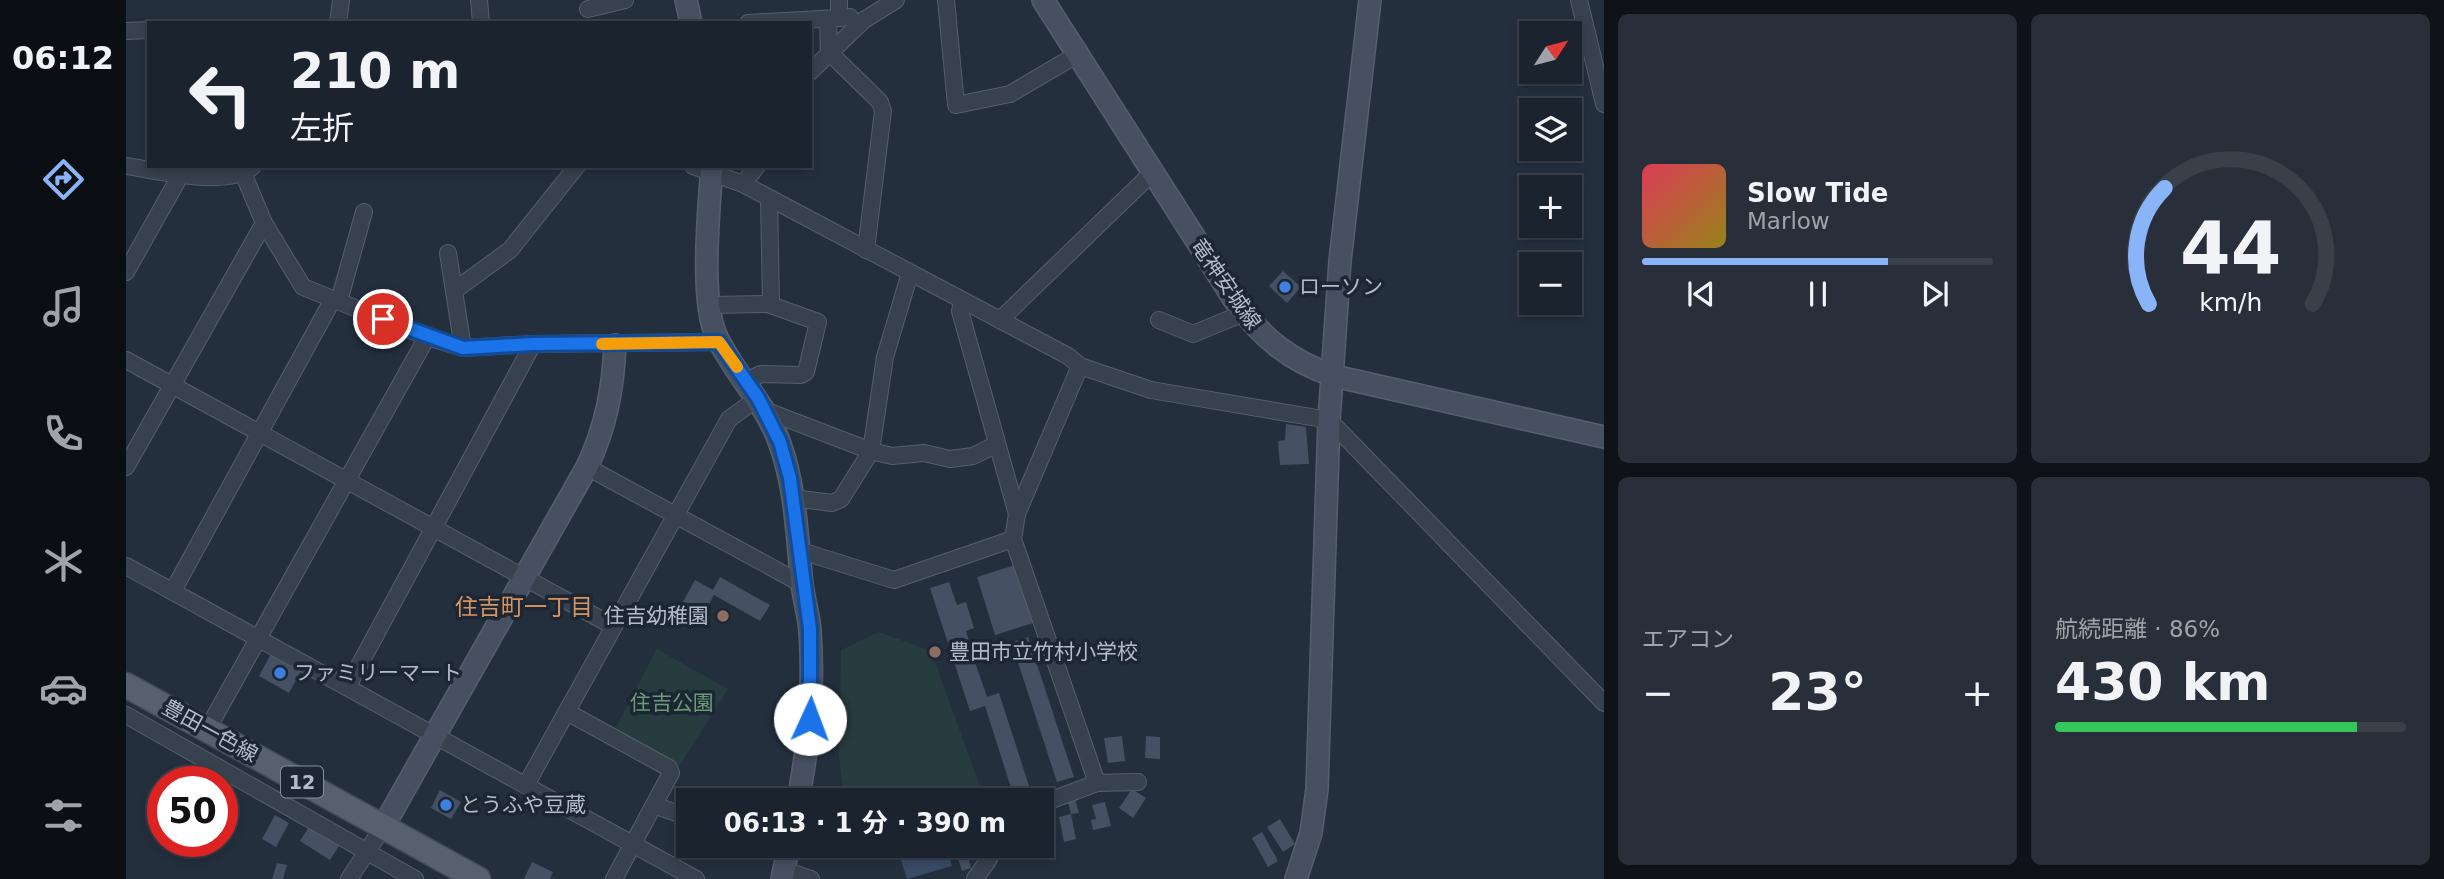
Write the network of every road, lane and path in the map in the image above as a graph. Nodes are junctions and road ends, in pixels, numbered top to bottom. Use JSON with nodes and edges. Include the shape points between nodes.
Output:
{"nodes":[{"id":1,"x":341,"y":0,"type":"edge"},
{"id":2,"x":479,"y":0,"type":"edge"},
{"id":3,"x":625,"y":0,"type":"edge"},
{"id":4,"x":686,"y":0,"type":"edge"},
{"id":5,"x":839,"y":0,"type":"edge"},
{"id":6,"x":895,"y":0,"type":"edge"},
{"id":7,"x":946,"y":0,"type":"edge"},
{"id":8,"x":1043,"y":0,"type":"edge"},
{"id":9,"x":1370,"y":0,"type":"edge"},
{"id":10,"x":1579,"y":0,"type":"edge"},
{"id":11,"x":587,"y":10,"type":"edge"},
{"id":12,"x":870,"y":16,"type":"junction"},
{"id":13,"x":834,"y":18,"type":"junction"},
{"id":14,"x":338,"y":21,"type":"edge"},
{"id":15,"x":481,"y":21,"type":"edge"},
{"id":16,"x":691,"y":21,"type":"edge"},
{"id":17,"x":782,"y":21,"type":"edge"},
{"id":18,"x":147,"y":30,"type":"edge"},
{"id":19,"x":126,"y":31,"type":"edge"},
{"id":20,"x":829,"y":52,"type":"junction"},
{"id":21,"x":1078,"y":54,"type":"junction"},
{"id":22,"x":1599,"y":61,"type":"edge"},
{"id":23,"x":812,"y":70,"type":"edge"},
{"id":24,"x":1604,"y":104,"type":"edge"},
{"id":25,"x":126,"y":166,"type":"edge"},
{"id":26,"x":147,"y":168,"type":"edge"},
{"id":27,"x":575,"y":168,"type":"edge"},
{"id":28,"x":706,"y":168,"type":"edge"},
{"id":29,"x":755,"y":168,"type":"edge"},
{"id":30,"x":163,"y":169,"type":"edge"},
{"id":31,"x":248,"y":169,"type":"edge"},
{"id":32,"x":1152,"y":173,"type":"junction"},
{"id":33,"x":180,"y":176,"type":"junction"},
{"id":34,"x":743,"y":184,"type":"junction"},
{"id":35,"x":769,"y":198,"type":"junction"},
{"id":36,"x":364,"y":212,"type":"dead end"},
{"id":37,"x":264,"y":223,"type":"junction"},
{"id":38,"x":866,"y":250,"type":"junction"},
{"id":39,"x":448,"y":253,"type":"dead end"},
{"id":40,"x":128,"y":263,"type":"edge"},
{"id":41,"x":910,"y":273,"type":"junction"},
{"id":42,"x":455,"y":290,"type":"junction"},
{"id":43,"x":336,"y":300,"type":"junction"},
{"id":44,"x":962,"y":301,"type":"junction"},
{"id":45,"x":710,"y":305,"type":"junction"},
{"id":46,"x":771,"y":305,"type":"junction"},
{"id":47,"x":1244,"y":313,"type":"junction"},
{"id":48,"x":1000,"y":320,"type":"junction"},
{"id":49,"x":1158,"y":320,"type":"dead end"},
{"id":50,"x":427,"y":337,"type":"junction"},
{"id":51,"x":719,"y":342,"type":"junction"},
{"id":52,"x":533,"y":344,"type":"junction"},
{"id":53,"x":615,"y":345,"type":"junction"},
{"id":54,"x":463,"y":348,"type":"junction"},
{"id":55,"x":126,"y":360,"type":"edge"},
{"id":56,"x":1080,"y":366,"type":"junction"},
{"id":57,"x":1334,"y":376,"type":"junction"},
{"id":58,"x":173,"y":386,"type":"junction"},
{"id":59,"x":756,"y":396,"type":"junction"},
{"id":60,"x":1329,"y":420,"type":"junction"},
{"id":61,"x":261,"y":432,"type":"junction"},
{"id":62,"x":1604,"y":437,"type":"edge"},
{"id":63,"x":997,"y":444,"type":"junction"},
{"id":64,"x":871,"y":452,"type":"junction"},
{"id":65,"x":126,"y":467,"type":"edge"},
{"id":66,"x":587,"y":467,"type":"junction"},
{"id":67,"x":347,"y":479,"type":"junction"},
{"id":68,"x":793,"y":498,"type":"junction"},
{"id":69,"x":1017,"y":514,"type":"junction"},
{"id":70,"x":675,"y":517,"type":"junction"},
{"id":71,"x":436,"y":527,"type":"junction"},
{"id":72,"x":1013,"y":539,"type":"junction"},
{"id":73,"x":801,"y":551,"type":"junction"},
{"id":74,"x":126,"y":566,"type":"edge"},
{"id":75,"x":523,"y":577,"type":"junction"},
{"id":76,"x":802,"y":584,"type":"junction"},
{"id":77,"x":174,"y":589,"type":"junction"},
{"id":78,"x":613,"y":626,"type":"junction"},
{"id":79,"x":260,"y":638,"type":"junction"},
{"id":80,"x":126,"y":685,"type":"edge"},
{"id":81,"x":348,"y":686,"type":"junction"},
{"id":82,"x":1604,"y":703,"type":"edge"},
{"id":83,"x":567,"y":712,"type":"junction"},
{"id":84,"x":126,"y":715,"type":"edge"},
{"id":85,"x":207,"y":730,"type":"junction"},
{"id":86,"x":435,"y":737,"type":"junction"},
{"id":87,"x":1138,"y":782,"type":"dead end"},
{"id":88,"x":1097,"y":783,"type":"junction"},
{"id":89,"x":526,"y":785,"type":"junction"},
{"id":90,"x":800,"y":788,"type":"edge"},
{"id":91,"x":1054,"y":799,"type":"edge"},
{"id":92,"x":656,"y":806,"type":"junction"},
{"id":93,"x":676,"y":813,"type":"edge"},
{"id":94,"x":383,"y":827,"type":"junction"},
{"id":95,"x":633,"y":845,"type":"junction"},
{"id":96,"x":365,"y":851,"type":"junction"},
{"id":97,"x":989,"y":858,"type":"edge"},
{"id":98,"x":783,"y":875,"type":"edge"},
{"id":99,"x":349,"y":879,"type":"edge"},
{"id":100,"x":415,"y":879,"type":"edge"},
{"id":101,"x":478,"y":879,"type":"edge"},
{"id":102,"x":614,"y":879,"type":"edge"},
{"id":103,"x":696,"y":879,"type":"edge"},
{"id":104,"x":811,"y":879,"type":"edge"},
{"id":105,"x":975,"y":879,"type":"edge"},
{"id":106,"x":1296,"y":879,"type":"edge"}],
"edges":[{"from":1,"to":14,"type":"street"},
{"from":2,"to":15,"type":"street"},
{"from":3,"to":11,"type":"street"},
{"from":4,"to":16,"type":"street"},
{"from":5,"to":13,"type":"street"},
{"from":6,"to":12,"type":"street"},
{"from":7,"to":21,"type":"street","via":[[956,105],[1010,94]]},
{"from":8,"to":21,"type":"street","name":"竜神安城線"},
{"from":9,"to":57,"type":"street","via":[[1340,261]]},
{"from":10,"to":22,"type":"street"},
{"from":12,"to":13,"type":"street"},
{"from":12,"to":20,"type":"street"},
{"from":13,"to":17,"type":"street"},
{"from":13,"to":20,"type":"street"},
{"from":18,"to":19,"type":"street"},
{"from":20,"to":23,"type":"street"},
{"from":20,"to":38,"type":"street","via":[[880,102],[883,111]]},
{"from":21,"to":32,"type":"street","name":"竜神安城線"},
{"from":22,"to":24,"type":"street"},
{"from":25,"to":26,"type":"street"},
{"from":27,"to":42,"type":"street","via":[[510,250]]},
{"from":28,"to":34,"type":"street"},
{"from":28,"to":45,"type":"street"},
{"from":29,"to":34,"type":"street"},
{"from":30,"to":33,"type":"street"},
{"from":31,"to":33,"type":"street"},
{"from":31,"to":37,"type":"street"},
{"from":32,"to":47,"type":"street","name":"竜神安城線"},
{"from":32,"to":48,"type":"street"},
{"from":33,"to":40,"type":"street"},
{"from":34,"to":35,"type":"street"},
{"from":35,"to":38,"type":"street"},
{"from":35,"to":46,"type":"street"},
{"from":36,"to":43,"type":"street"},
{"from":37,"to":43,"type":"street","via":[[303,287]]},
{"from":37,"to":58,"type":"street"},
{"from":38,"to":41,"type":"street"},
{"from":39,"to":42,"type":"street"},
{"from":41,"to":44,"type":"street"},
{"from":41,"to":64,"type":"street","via":[[885,357]]},
{"from":42,"to":54,"type":"street"},
{"from":43,"to":50,"type":"street"},
{"from":43,"to":61,"type":"street"},
{"from":44,"to":48,"type":"street"},
{"from":44,"to":63,"type":"street","via":[[960,311]]},
{"from":45,"to":46,"type":"street"},
{"from":45,"to":51,"type":"street"},
{"from":46,"to":59,"type":"street","via":[[818,323],[806,372],[761,374]]},
{"from":47,"to":49,"type":"street","via":[[1193,334]]},
{"from":47,"to":57,"type":"street","name":"竜神安城線","via":[[1257,331],[1283,352]]},
{"from":48,"to":56,"type":"street"},
{"from":50,"to":54,"type":"street"},
{"from":50,"to":67,"type":"street"},
{"from":51,"to":53,"type":"street"},
{"from":51,"to":59,"type":"street"},
{"from":52,"to":53,"type":"street"},
{"from":52,"to":54,"type":"street"},
{"from":52,"to":71,"type":"street"},
{"from":53,"to":66,"type":"street","via":[[613,391],[602,435]]},
{"from":55,"to":58,"type":"street"},
{"from":56,"to":60,"type":"street","via":[[1151,390]]},
{"from":56,"to":69,"type":"street"},
{"from":57,"to":60,"type":"street"},
{"from":57,"to":62,"type":"street","name":"竜神安城線"},
{"from":58,"to":61,"type":"street"},
{"from":58,"to":65,"type":"street"},
{"from":59,"to":64,"type":"street"},
{"from":59,"to":68,"type":"street","via":[[780,442]]},
{"from":59,"to":70,"type":"street","via":[[729,419]]},
{"from":60,"to":82,"type":"street"},
{"from":60,"to":106,"type":"street","via":[[1317,789],[1311,833]]},
{"from":61,"to":67,"type":"street"},
{"from":61,"to":77,"type":"street"},
{"from":63,"to":64,"type":"street","via":[[973,456],[950,459],[924,453],[892,456]]},
{"from":63,"to":69,"type":"street"},
{"from":64,"to":68,"type":"street","via":[[841,499],[832,503]]},
{"from":66,"to":70,"type":"street"},
{"from":66,"to":75,"type":"street"},
{"from":67,"to":71,"type":"street"},
{"from":67,"to":79,"type":"street"},
{"from":68,"to":73,"type":"street"},
{"from":69,"to":72,"type":"street"},
{"from":70,"to":76,"type":"street"},
{"from":70,"to":78,"type":"street"},
{"from":71,"to":75,"type":"street"},
{"from":71,"to":81,"type":"street"},
{"from":72,"to":73,"type":"street","via":[[894,580]]},
{"from":72,"to":88,"type":"street"},
{"from":73,"to":76,"type":"street"},
{"from":74,"to":77,"type":"street"},
{"from":75,"to":78,"type":"street"},
{"from":75,"to":86,"type":"street"},
{"from":76,"to":90,"type":"street","via":[[810,629],[812,698]]},
{"from":77,"to":79,"type":"street"},
{"from":78,"to":83,"type":"street"},
{"from":79,"to":81,"type":"street"},
{"from":79,"to":85,"type":"street"},
{"from":80,"to":85,"type":"main road","name":"豊田一色線","number":"12"},
{"from":81,"to":86,"type":"street"},
{"from":83,"to":89,"type":"street"},
{"from":83,"to":92,"type":"street","via":[[669,768]]},
{"from":84,"to":96,"type":"street"},
{"from":85,"to":94,"type":"main road","name":"豊田一色線","number":"12"},
{"from":86,"to":89,"type":"street"},
{"from":86,"to":94,"type":"street"},
{"from":87,"to":88,"type":"street"},
{"from":88,"to":91,"type":"street"},
{"from":89,"to":95,"type":"street"},
{"from":92,"to":93,"type":"street"},
{"from":92,"to":95,"type":"street"},
{"from":94,"to":96,"type":"street"},
{"from":94,"to":101,"type":"main road","name":"豊田一色線","number":"12"},
{"from":95,"to":102,"type":"street"},
{"from":95,"to":103,"type":"street"},
{"from":96,"to":99,"type":"street"},
{"from":96,"to":100,"type":"street"},
{"from":97,"to":105,"type":"street"},
{"from":98,"to":104,"type":"street"}]}
